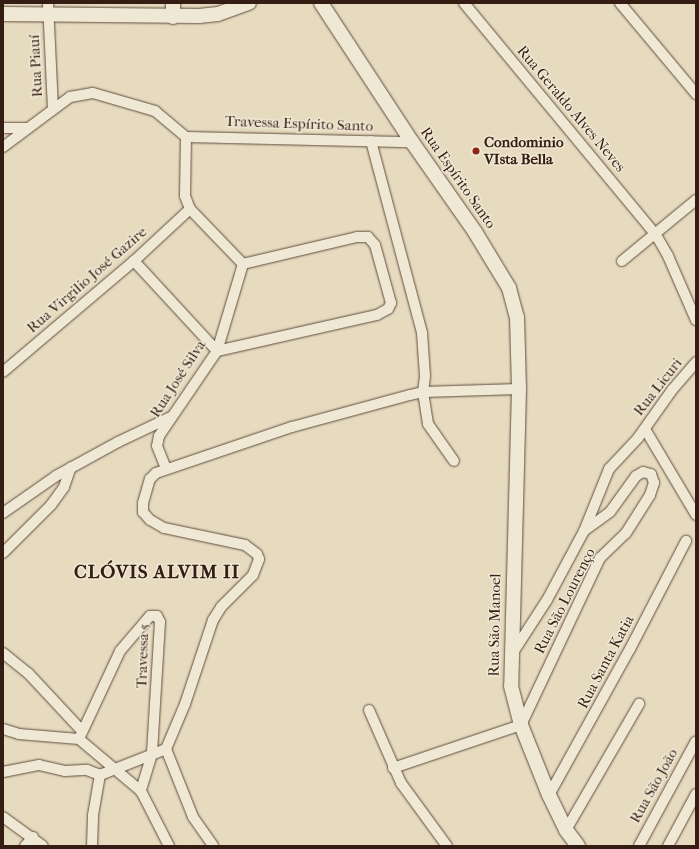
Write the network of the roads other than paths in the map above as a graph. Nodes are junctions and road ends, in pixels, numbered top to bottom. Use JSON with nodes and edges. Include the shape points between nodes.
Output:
{"nodes":[{"id":1,"x":250,"y":3,"type":"edge"},
{"id":2,"x":321,"y":3,"type":"edge"},
{"id":3,"x":464,"y":3,"type":"edge"},
{"id":4,"x":620,"y":3,"type":"edge"},
{"id":5,"x":48,"y":8,"type":"edge"},
{"id":6,"x":173,"y":10,"type":"edge"},
{"id":7,"x":3,"y":14,"type":"edge"},
{"id":8,"x":696,"y":94,"type":"edge"},
{"id":9,"x":53,"y":108,"type":"junction"},
{"id":10,"x":3,"y":128,"type":"edge"},
{"id":11,"x":26,"y":128,"type":"junction"},
{"id":12,"x":186,"y":137,"type":"junction"},
{"id":13,"x":371,"y":141,"type":"junction"},
{"id":14,"x":412,"y":142,"type":"junction"},
{"id":15,"x":3,"y":147,"type":"edge"},
{"id":16,"x":696,"y":200,"type":"edge"},
{"id":17,"x":190,"y":209,"type":"junction"},
{"id":18,"x":656,"y":234,"type":"junction"},
{"id":19,"x":134,"y":261,"type":"junction"},
{"id":20,"x":622,"y":262,"type":"dead end"},
{"id":21,"x":243,"y":264,"type":"junction"},
{"id":22,"x":696,"y":320,"type":"edge"},
{"id":23,"x":216,"y":351,"type":"junction"},
{"id":24,"x":696,"y":362,"type":"edge"},
{"id":25,"x":3,"y":372,"type":"edge"},
{"id":26,"x":519,"y":389,"type":"junction"},
{"id":27,"x":423,"y":392,"type":"junction"},
{"id":28,"x":171,"y":417,"type":"junction"},
{"id":29,"x":645,"y":429,"type":"junction"},
{"id":30,"x":454,"y":461,"type":"dead end"},
{"id":31,"x":72,"y":467,"type":"junction"},
{"id":32,"x":166,"y":468,"type":"junction"},
{"id":33,"x":3,"y":513,"type":"edge"},
{"id":34,"x":696,"y":515,"type":"edge"},
{"id":35,"x":584,"y":531,"type":"junction"},
{"id":36,"x":686,"y":541,"type":"dead end"},
{"id":37,"x":3,"y":553,"type":"edge"},
{"id":38,"x":3,"y":653,"type":"edge"},
{"id":39,"x":510,"y":656,"type":"junction"},
{"id":40,"x":639,"y":704,"type":"dead end"},
{"id":41,"x":369,"y":710,"type":"dead end"},
{"id":42,"x":520,"y":725,"type":"junction"},
{"id":43,"x":3,"y":729,"type":"edge"},
{"id":44,"x":81,"y":735,"type":"junction"},
{"id":45,"x":696,"y":741,"type":"edge"},
{"id":46,"x":166,"y":749,"type":"junction"},
{"id":47,"x":152,"y":754,"type":"junction"},
{"id":48,"x":393,"y":768,"type":"junction"},
{"id":49,"x":116,"y":770,"type":"junction"},
{"id":50,"x":3,"y":772,"type":"edge"},
{"id":51,"x":100,"y":774,"type":"junction"},
{"id":52,"x":141,"y":791,"type":"junction"},
{"id":53,"x":696,"y":794,"type":"edge"},
{"id":54,"x":549,"y":795,"type":"junction"},
{"id":55,"x":3,"y":818,"type":"edge"},
{"id":56,"x":566,"y":830,"type":"junction"},
{"id":57,"x":33,"y":837,"type":"junction"},
{"id":58,"x":26,"y":846,"type":"edge"},
{"id":59,"x":43,"y":846,"type":"edge"},
{"id":60,"x":92,"y":846,"type":"edge"},
{"id":61,"x":169,"y":846,"type":"edge"},
{"id":62,"x":213,"y":846,"type":"edge"},
{"id":63,"x":447,"y":846,"type":"edge"},
{"id":64,"x":578,"y":846,"type":"edge"},
{"id":65,"x":638,"y":846,"type":"edge"},
{"id":66,"x":668,"y":846,"type":"edge"}],
"edges":[{"from":1,"to":6,"type":"street","via":[[218,14]]},
{"from":2,"to":14,"type":"street","name":"Rua Espírito Santo"},
{"from":3,"to":18,"type":"street","name":"Rua Geraldo Alves Neves"},
{"from":4,"to":8,"type":"street"},
{"from":5,"to":6,"type":"street"},
{"from":5,"to":7,"type":"street"},
{"from":5,"to":9,"type":"street","name":"Rua Piauí"},
{"from":9,"to":11,"type":"street","name":"Rua Piauí"},
{"from":9,"to":12,"type":"street","via":[[70,97],[93,93],[155,111]]},
{"from":10,"to":11,"type":"street"},
{"from":11,"to":15,"type":"street","name":"Rua Piauí"},
{"from":12,"to":13,"type":"street","name":"Travessa Espírito Santo"},
{"from":12,"to":17,"type":"street","via":[[185,196]]},
{"from":13,"to":14,"type":"street","name":"Travessa Espírito Santo"},
{"from":13,"to":27,"type":"street","via":[[422,333],[425,376]]},
{"from":14,"to":26,"type":"street","name":"Rua Espírito Santo","via":[[475,232],[509,288],[517,317]]},
{"from":16,"to":18,"type":"street"},
{"from":17,"to":19,"type":"street","name":"Rua Virgilio José Gazire"},
{"from":17,"to":21,"type":"street"},
{"from":18,"to":20,"type":"street"},
{"from":18,"to":22,"type":"street"},
{"from":19,"to":23,"type":"street"},
{"from":19,"to":25,"type":"street","name":"Rua Virgilio José Gazire"},
{"from":21,"to":23,"type":"street","name":"Rua José Silva"},
{"from":21,"to":23,"type":"street","via":[[357,237],[368,237],[375,245],[391,297],[388,309],[377,315]]},
{"from":23,"to":28,"type":"street","name":"Rua José Silva"},
{"from":24,"to":29,"type":"street","name":"Rua Licuri","via":[[672,390]]},
{"from":26,"to":27,"type":"street"},
{"from":26,"to":39,"type":"street","name":"Rua São Manoel"},
{"from":27,"to":30,"type":"street","via":[[428,424]]},
{"from":27,"to":32,"type":"street","via":[[292,427],[195,461]]},
{"from":28,"to":31,"type":"street"},
{"from":28,"to":32,"type":"street","name":"Rua José Silva","via":[[159,436],[157,446]]},
{"from":29,"to":34,"type":"street"},
{"from":29,"to":35,"type":"street","name":"Rua Licuri","via":[[609,469]]},
{"from":31,"to":33,"type":"street"},
{"from":31,"to":37,"type":"street","via":[[64,487],[51,505]]},
{"from":32,"to":46,"type":"street","via":[[150,480],[145,491],[143,512],[150,520],[164,528],[245,545],[260,559],[253,575],[221,607],[214,620],[186,704]]},
{"from":35,"to":39,"type":"street","name":"Rua Licuri","via":[[547,600]]},
{"from":35,"to":42,"type":"street","name":"Rua São Lourenço","via":[[610,512],[636,476],[646,472],[653,477],[650,495],[635,521],[600,558]]},
{"from":36,"to":54,"type":"street","name":"Rua Santa Katia"},
{"from":38,"to":44,"type":"street","via":[[28,673]]},
{"from":39,"to":42,"type":"street","name":"Rua São Manoel","via":[[511,686]]},
{"from":40,"to":56,"type":"street"},
{"from":41,"to":48,"type":"street"},
{"from":42,"to":48,"type":"street"},
{"from":42,"to":54,"type":"street","name":"Rua São Manoel"},
{"from":43,"to":44,"type":"street","via":[[19,734]]},
{"from":44,"to":47,"type":"street","name":"Travessa 5","via":[[120,651],[150,616],[156,615],[160,622]]},
{"from":44,"to":49,"type":"street"},
{"from":45,"to":65,"type":"street","name":"Rua São João"},
{"from":46,"to":47,"type":"street"},
{"from":46,"to":62,"type":"street","via":[[193,817]]},
{"from":47,"to":49,"type":"street"},
{"from":47,"to":52,"type":"street"},
{"from":48,"to":63,"type":"street"},
{"from":49,"to":51,"type":"street"},
{"from":49,"to":52,"type":"street"},
{"from":50,"to":51,"type":"street","via":[[39,766],[65,771],[87,770]]},
{"from":51,"to":60,"type":"street","via":[[92,815]]},
{"from":52,"to":61,"type":"street"},
{"from":53,"to":66,"type":"street"},
{"from":54,"to":56,"type":"street","name":"Rua São Manoel"},
{"from":55,"to":57,"type":"street"},
{"from":56,"to":64,"type":"street","name":"Rua São Manoel"},
{"from":57,"to":58,"type":"street"},
{"from":57,"to":59,"type":"street"}]}
